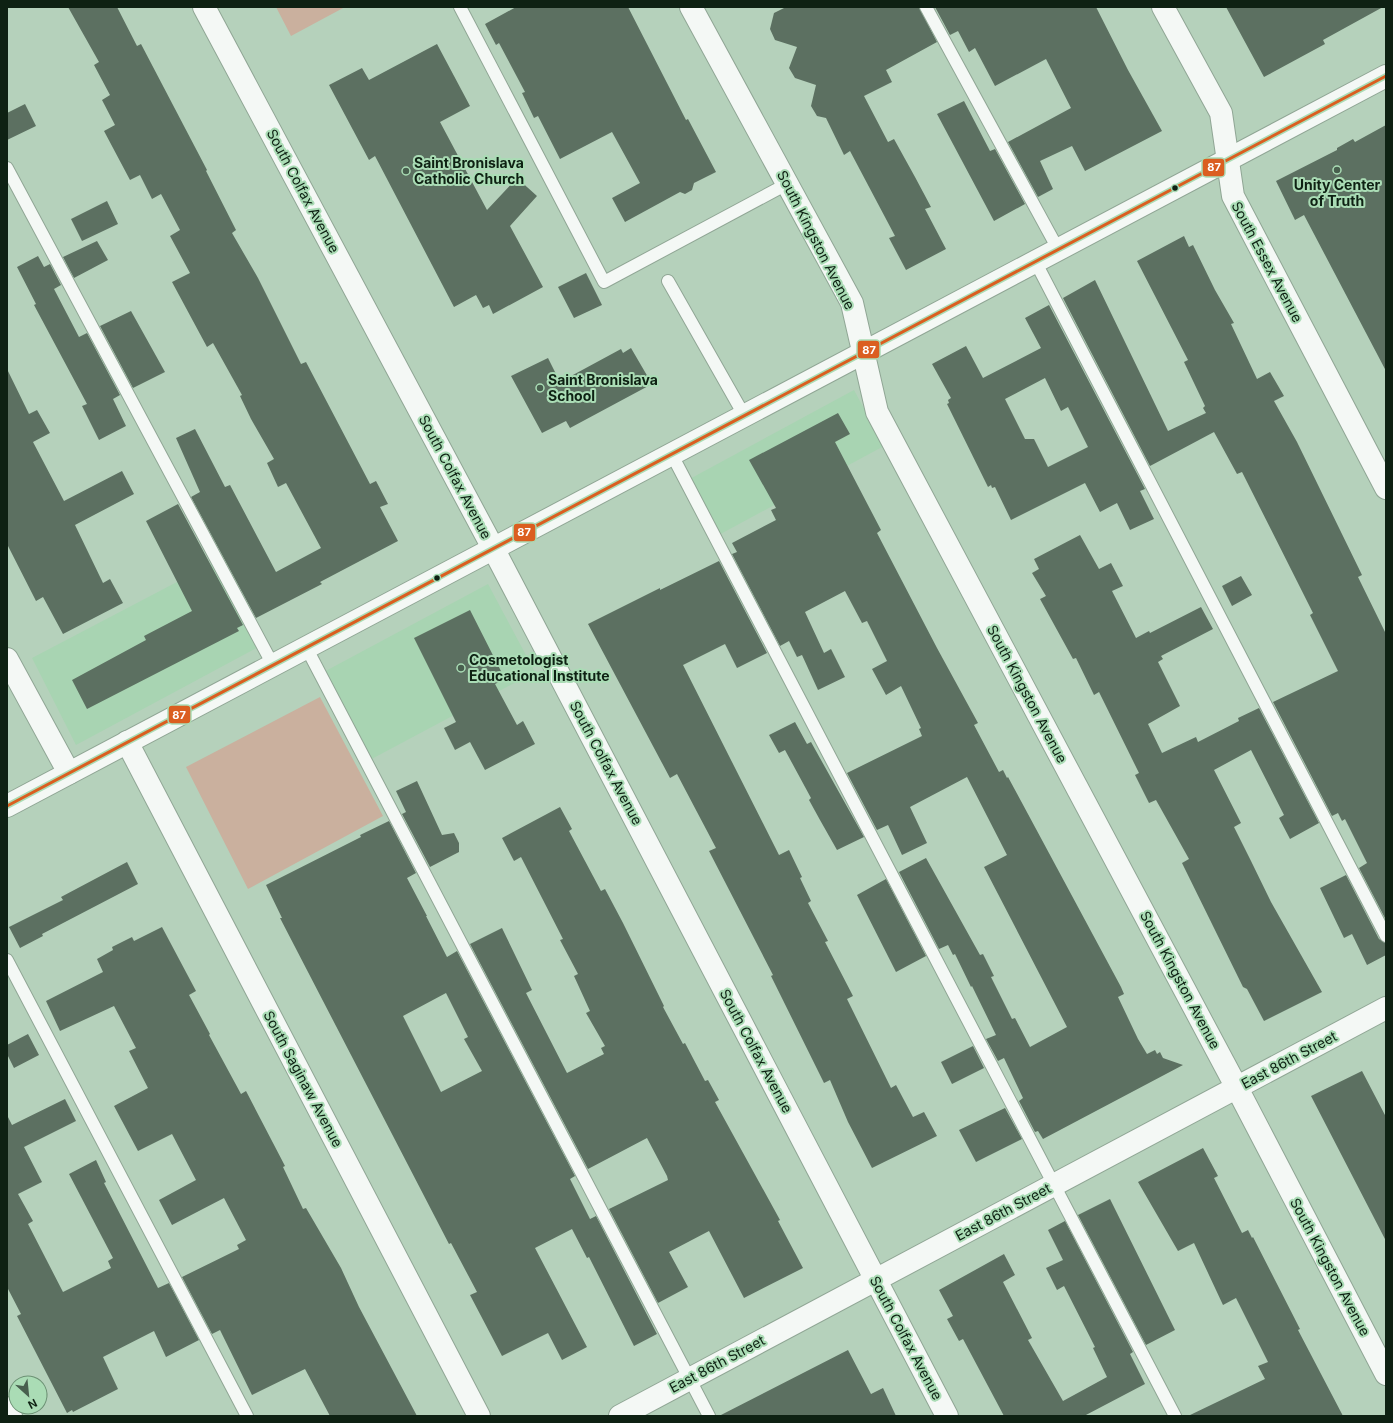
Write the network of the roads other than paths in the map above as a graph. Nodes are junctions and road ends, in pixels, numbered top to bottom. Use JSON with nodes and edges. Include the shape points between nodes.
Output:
{"nodes":[{"id":1,"x":204,"y":7,"type":"edge"},
{"id":2,"x":460,"y":7,"type":"edge"},
{"id":3,"x":691,"y":7,"type":"edge"},
{"id":4,"x":926,"y":7,"type":"edge"},
{"id":5,"x":1163,"y":7,"type":"edge"},
{"id":6,"x":1386,"y":76,"type":"edge"},
{"id":7,"x":1228,"y":159,"type":"junction"},
{"id":8,"x":7,"y":168,"type":"edge"},
{"id":9,"x":787,"y":184,"type":"junction"},
{"id":10,"x":1058,"y":249,"type":"junction"},
{"id":11,"x":1035,"y":261,"type":"junction"},
{"id":12,"x":668,"y":281,"type":"dead end"},
{"id":13,"x":863,"y":352,"type":"junction"},
{"id":14,"x":744,"y":415,"type":"junction"},
{"id":15,"x":671,"y":453,"type":"junction"},
{"id":16,"x":1386,"y":488,"type":"edge"},
{"id":17,"x":493,"y":548,"type":"junction"},
{"id":18,"x":306,"y":647,"type":"junction"},
{"id":19,"x":7,"y":659,"type":"edge"},
{"id":20,"x":273,"y":665,"type":"junction"},
{"id":21,"x":127,"y":742,"type":"junction"},
{"id":22,"x":69,"y":774,"type":"junction"},
{"id":23,"x":7,"y":806,"type":"edge"},
{"id":24,"x":1386,"y":936,"type":"edge"},
{"id":25,"x":7,"y":960,"type":"edge"},
{"id":26,"x":1386,"y":1008,"type":"edge"},
{"id":27,"x":1237,"y":1088,"type":"junction"},
{"id":28,"x":1053,"y":1185,"type":"junction"},
{"id":29,"x":876,"y":1280,"type":"junction"},
{"id":30,"x":1386,"y":1374,"type":"edge"},
{"id":31,"x":690,"y":1379,"type":"junction"},
{"id":32,"x":7,"y":1408,"type":"edge"},
{"id":33,"x":11,"y":1416,"type":"edge"},
{"id":34,"x":247,"y":1416,"type":"edge"},
{"id":35,"x":479,"y":1416,"type":"edge"},
{"id":36,"x":620,"y":1416,"type":"edge"},
{"id":37,"x":709,"y":1416,"type":"edge"},
{"id":38,"x":948,"y":1416,"type":"edge"},
{"id":39,"x":1175,"y":1416,"type":"edge"}],
"edges":[{"from":1,"to":17,"type":"street","name":"South Colfax Avenue"},
{"from":2,"to":9,"type":"lane","via":[[604,282]]},
{"from":3,"to":9,"type":"street","name":"South Kingston Avenue"},
{"from":4,"to":10,"type":"lane"},
{"from":5,"to":7,"type":"street","name":"South Essex Avenue","via":[[1221,113]]},
{"from":6,"to":7,"type":"street"},
{"from":7,"to":10,"type":"street"},
{"from":7,"to":16,"type":"street","name":"South Essex Avenue","via":[[1233,196]]},
{"from":8,"to":20,"type":"lane"},
{"from":9,"to":13,"type":"street","name":"South Kingston Avenue","via":[[852,303]]},
{"from":10,"to":11,"type":"street"},
{"from":11,"to":13,"type":"street"},
{"from":11,"to":24,"type":"lane"},
{"from":12,"to":14,"type":"lane"},
{"from":13,"to":14,"type":"street"},
{"from":13,"to":27,"type":"street","name":"South Kingston Avenue","via":[[877,412]]},
{"from":14,"to":15,"type":"street"},
{"from":15,"to":17,"type":"street"},
{"from":15,"to":28,"type":"lane"},
{"from":17,"to":18,"type":"street"},
{"from":17,"to":29,"type":"street","name":"South Colfax Avenue"},
{"from":18,"to":20,"type":"street"},
{"from":18,"to":31,"type":"lane"},
{"from":19,"to":22,"type":"street"},
{"from":20,"to":21,"type":"street"},
{"from":21,"to":22,"type":"street"},
{"from":21,"to":35,"type":"street","name":"South Saginaw Avenue"},
{"from":22,"to":23,"type":"street"},
{"from":25,"to":34,"type":"lane"},
{"from":26,"to":27,"type":"street","name":"East 86th Street"},
{"from":27,"to":28,"type":"street","name":"East 86th Street"},
{"from":27,"to":30,"type":"street","name":"South Kingston Avenue"},
{"from":28,"to":29,"type":"street","name":"East 86th Street"},
{"from":28,"to":39,"type":"lane"},
{"from":29,"to":31,"type":"street","name":"East 86th Street"},
{"from":29,"to":38,"type":"street","name":"South Colfax Avenue"},
{"from":31,"to":36,"type":"street","name":"East 86th Street"},
{"from":31,"to":37,"type":"lane"},
{"from":32,"to":33,"type":"street"}]}
